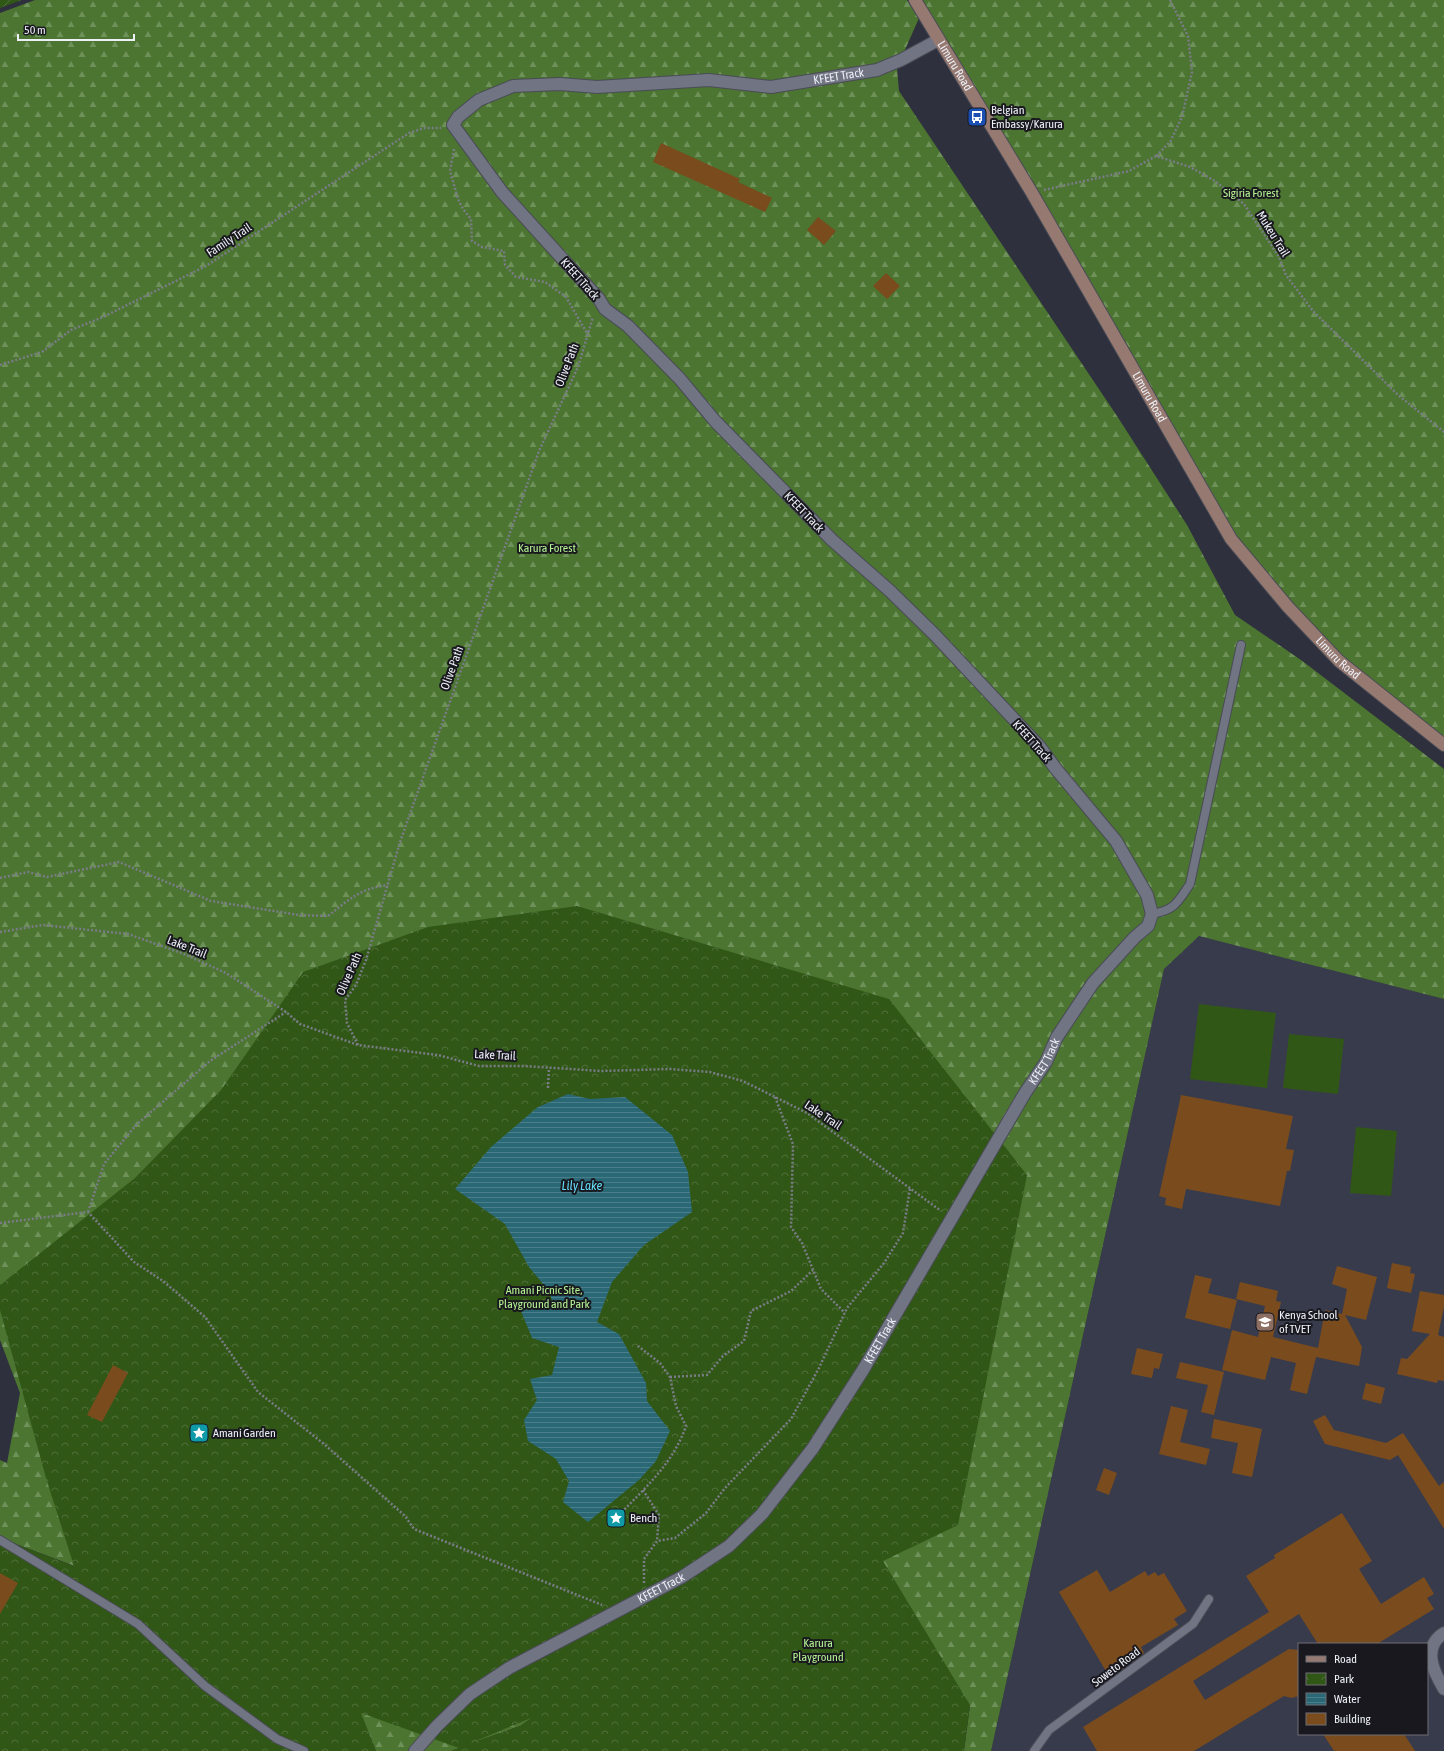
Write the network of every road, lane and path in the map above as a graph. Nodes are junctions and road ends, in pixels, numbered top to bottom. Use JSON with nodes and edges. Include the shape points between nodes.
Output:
{"nodes":[{"id":1,"x":914,"y":0,"type":"edge"},
{"id":2,"x":1170,"y":0,"type":"edge"},
{"id":3,"x":938,"y":40,"type":"junction"},
{"id":4,"x":458,"y":117,"type":"junction"},
{"id":5,"x":454,"y":148,"type":"dead end"},
{"id":6,"x":1156,"y":156,"type":"junction"},
{"id":7,"x":1032,"y":193,"type":"junction"},
{"id":8,"x":599,"y":299,"type":"junction"},
{"id":9,"x":588,"y":335,"type":"junction"},
{"id":10,"x":0,"y":365,"type":"edge"},
{"id":11,"x":1444,"y":432,"type":"edge"},
{"id":12,"x":1241,"y":645,"type":"dead end"},
{"id":13,"x":1444,"y":745,"type":"edge"},
{"id":14,"x":0,"y":878,"type":"edge"},
{"id":15,"x":388,"y":885,"type":"junction"},
{"id":16,"x":1152,"y":914,"type":"junction"},
{"id":17,"x":0,"y":932,"type":"edge"},
{"id":18,"x":286,"y":1012,"type":"junction"},
{"id":19,"x":358,"y":1045,"type":"junction"},
{"id":20,"x":549,"y":1068,"type":"junction"},
{"id":21,"x":548,"y":1088,"type":"dead end"},
{"id":22,"x":775,"y":1097,"type":"junction"},
{"id":23,"x":910,"y":1188,"type":"junction"},
{"id":24,"x":88,"y":1212,"type":"junction"},
{"id":25,"x":951,"y":1218,"type":"junction"},
{"id":26,"x":0,"y":1223,"type":"edge"},
{"id":27,"x":813,"y":1270,"type":"junction"},
{"id":28,"x":845,"y":1313,"type":"junction"},
{"id":29,"x":638,"y":1346,"type":"dead end"},
{"id":30,"x":670,"y":1377,"type":"junction"},
{"id":31,"x":643,"y":1490,"type":"junction"},
{"id":32,"x":616,"y":1518,"type":"dead end"},
{"id":33,"x":0,"y":1540,"type":"edge"},
{"id":34,"x":657,"y":1541,"type":"junction"},
{"id":35,"x":643,"y":1597,"type":"junction"},
{"id":36,"x":1209,"y":1599,"type":"dead end"},
{"id":37,"x":614,"y":1613,"type":"junction"},
{"id":38,"x":1444,"y":1632,"type":"edge"},
{"id":39,"x":1441,"y":1684,"type":"edge"},
{"id":40,"x":304,"y":1751,"type":"edge"},
{"id":41,"x":415,"y":1751,"type":"edge"},
{"id":42,"x":1034,"y":1751,"type":"edge"}],
"edges":[{"from":1,"to":3,"type":"main road","name":"Limuru Road"},
{"from":2,"to":6,"type":"path","via":[[1188,36],[1192,72],[1182,117],[1170,142]]},
{"from":3,"to":4,"type":"street","name":"KFEET Track","via":[[877,70],[771,87],[709,80],[597,87],[560,84],[513,86],[479,100]]},
{"from":3,"to":7,"type":"main road","name":"Limuru Road"},
{"from":4,"to":8,"type":"street","name":"KFEET Track","via":[[453,125],[502,192]]},
{"from":4,"to":10,"type":"path","name":"Family Trail","via":[[443,128],[424,128],[409,133],[206,266],[103,317],[70,330],[42,352]]},
{"from":5,"to":9,"type":"path","via":[[450,171],[458,199],[471,219],[472,240],[482,247],[504,251],[506,265],[516,277],[545,282],[566,297]]},
{"from":6,"to":7,"type":"path","via":[[1129,171]]},
{"from":6,"to":11,"type":"path","name":"Mukeu Trail","via":[[1190,167],[1215,181],[1244,204],[1279,258],[1286,274],[1314,311],[1398,394]]},
{"from":7,"to":13,"type":"main road","name":"Limuru Road","via":[[1231,539],[1288,607],[1339,661]]},
{"from":8,"to":9,"type":"path","name":"Olive Path"},
{"from":8,"to":16,"type":"street","name":"KFEET Track","via":[[606,309],[628,326],[675,374],[716,421],[832,540],[890,591],[1040,747],[1116,841],[1147,895]]},
{"from":9,"to":15,"type":"path","name":"Olive Path","via":[[578,367],[539,451],[400,842]]},
{"from":12,"to":16,"type":"lane","via":[[1190,884],[1177,903],[1167,912]]},
{"from":14,"to":15,"type":"path","via":[[28,872],[47,877],[119,862],[211,901],[299,915],[328,916],[354,895],[373,887]]},
{"from":15,"to":19,"type":"path","name":"Olive Path","via":[[366,960],[356,986],[345,1000],[347,1023]]},
{"from":16,"to":25,"type":"street","name":"KFEET Track","via":[[1148,926],[1093,983],[1057,1037],[1046,1062]]},
{"from":17,"to":18,"type":"path","name":"Lake Trail","via":[[43,925],[128,934],[184,954],[226,973]]},
{"from":18,"to":19,"type":"path","name":"Lake Trail","via":[[300,1024]]},
{"from":18,"to":24,"type":"path","via":[[210,1061],[136,1125],[104,1164]]},
{"from":19,"to":20,"type":"path","name":"Lake Trail","via":[[438,1055],[479,1066]]},
{"from":20,"to":21,"type":"path"},
{"from":20,"to":22,"type":"path","name":"Lake Trail","via":[[601,1071],[670,1068],[710,1072],[743,1081]]},
{"from":22,"to":23,"type":"path","name":"Lake Trail","via":[[807,1112]]},
{"from":22,"to":27,"type":"path","via":[[793,1144],[791,1227],[802,1243]]},
{"from":23,"to":25,"type":"path","name":"Lake Trail"},
{"from":23,"to":28,"type":"path","via":[[903,1233],[884,1263]]},
{"from":24,"to":26,"type":"path"},
{"from":24,"to":37,"type":"path","via":[[134,1262],[163,1281],[205,1317],[258,1392],[324,1444],[405,1516],[414,1529],[602,1605]]},
{"from":25,"to":35,"type":"street","name":"KFEET Track","via":[[939,1243],[859,1377],[813,1448],[762,1514],[728,1546],[682,1577]]},
{"from":27,"to":28,"type":"path","via":[[821,1289]]},
{"from":27,"to":30,"type":"path","via":[[791,1291],[751,1311],[744,1341],[723,1356],[707,1375]]},
{"from":28,"to":34,"type":"path","via":[[791,1419],[725,1488],[706,1513],[675,1538]]},
{"from":29,"to":30,"type":"path","via":[[660,1363]]},
{"from":30,"to":31,"type":"path","via":[[676,1406],[686,1426],[666,1466]]},
{"from":31,"to":32,"type":"path"},
{"from":31,"to":34,"type":"path","via":[[659,1515]]},
{"from":33,"to":40,"type":"lane","via":[[138,1624],[205,1686],[277,1739]]},
{"from":34,"to":35,"type":"path","via":[[644,1559]]},
{"from":35,"to":37,"type":"street","name":"KFEET Track"},
{"from":36,"to":42,"type":"lane","name":"Soweto Road","via":[[1193,1624],[1049,1730]]},
{"from":37,"to":41,"type":"street","name":"KFEET Track","via":[[509,1668],[470,1694]]},
{"from":38,"to":39,"type":"street","via":[[1432,1648],[1431,1662]]}]}
